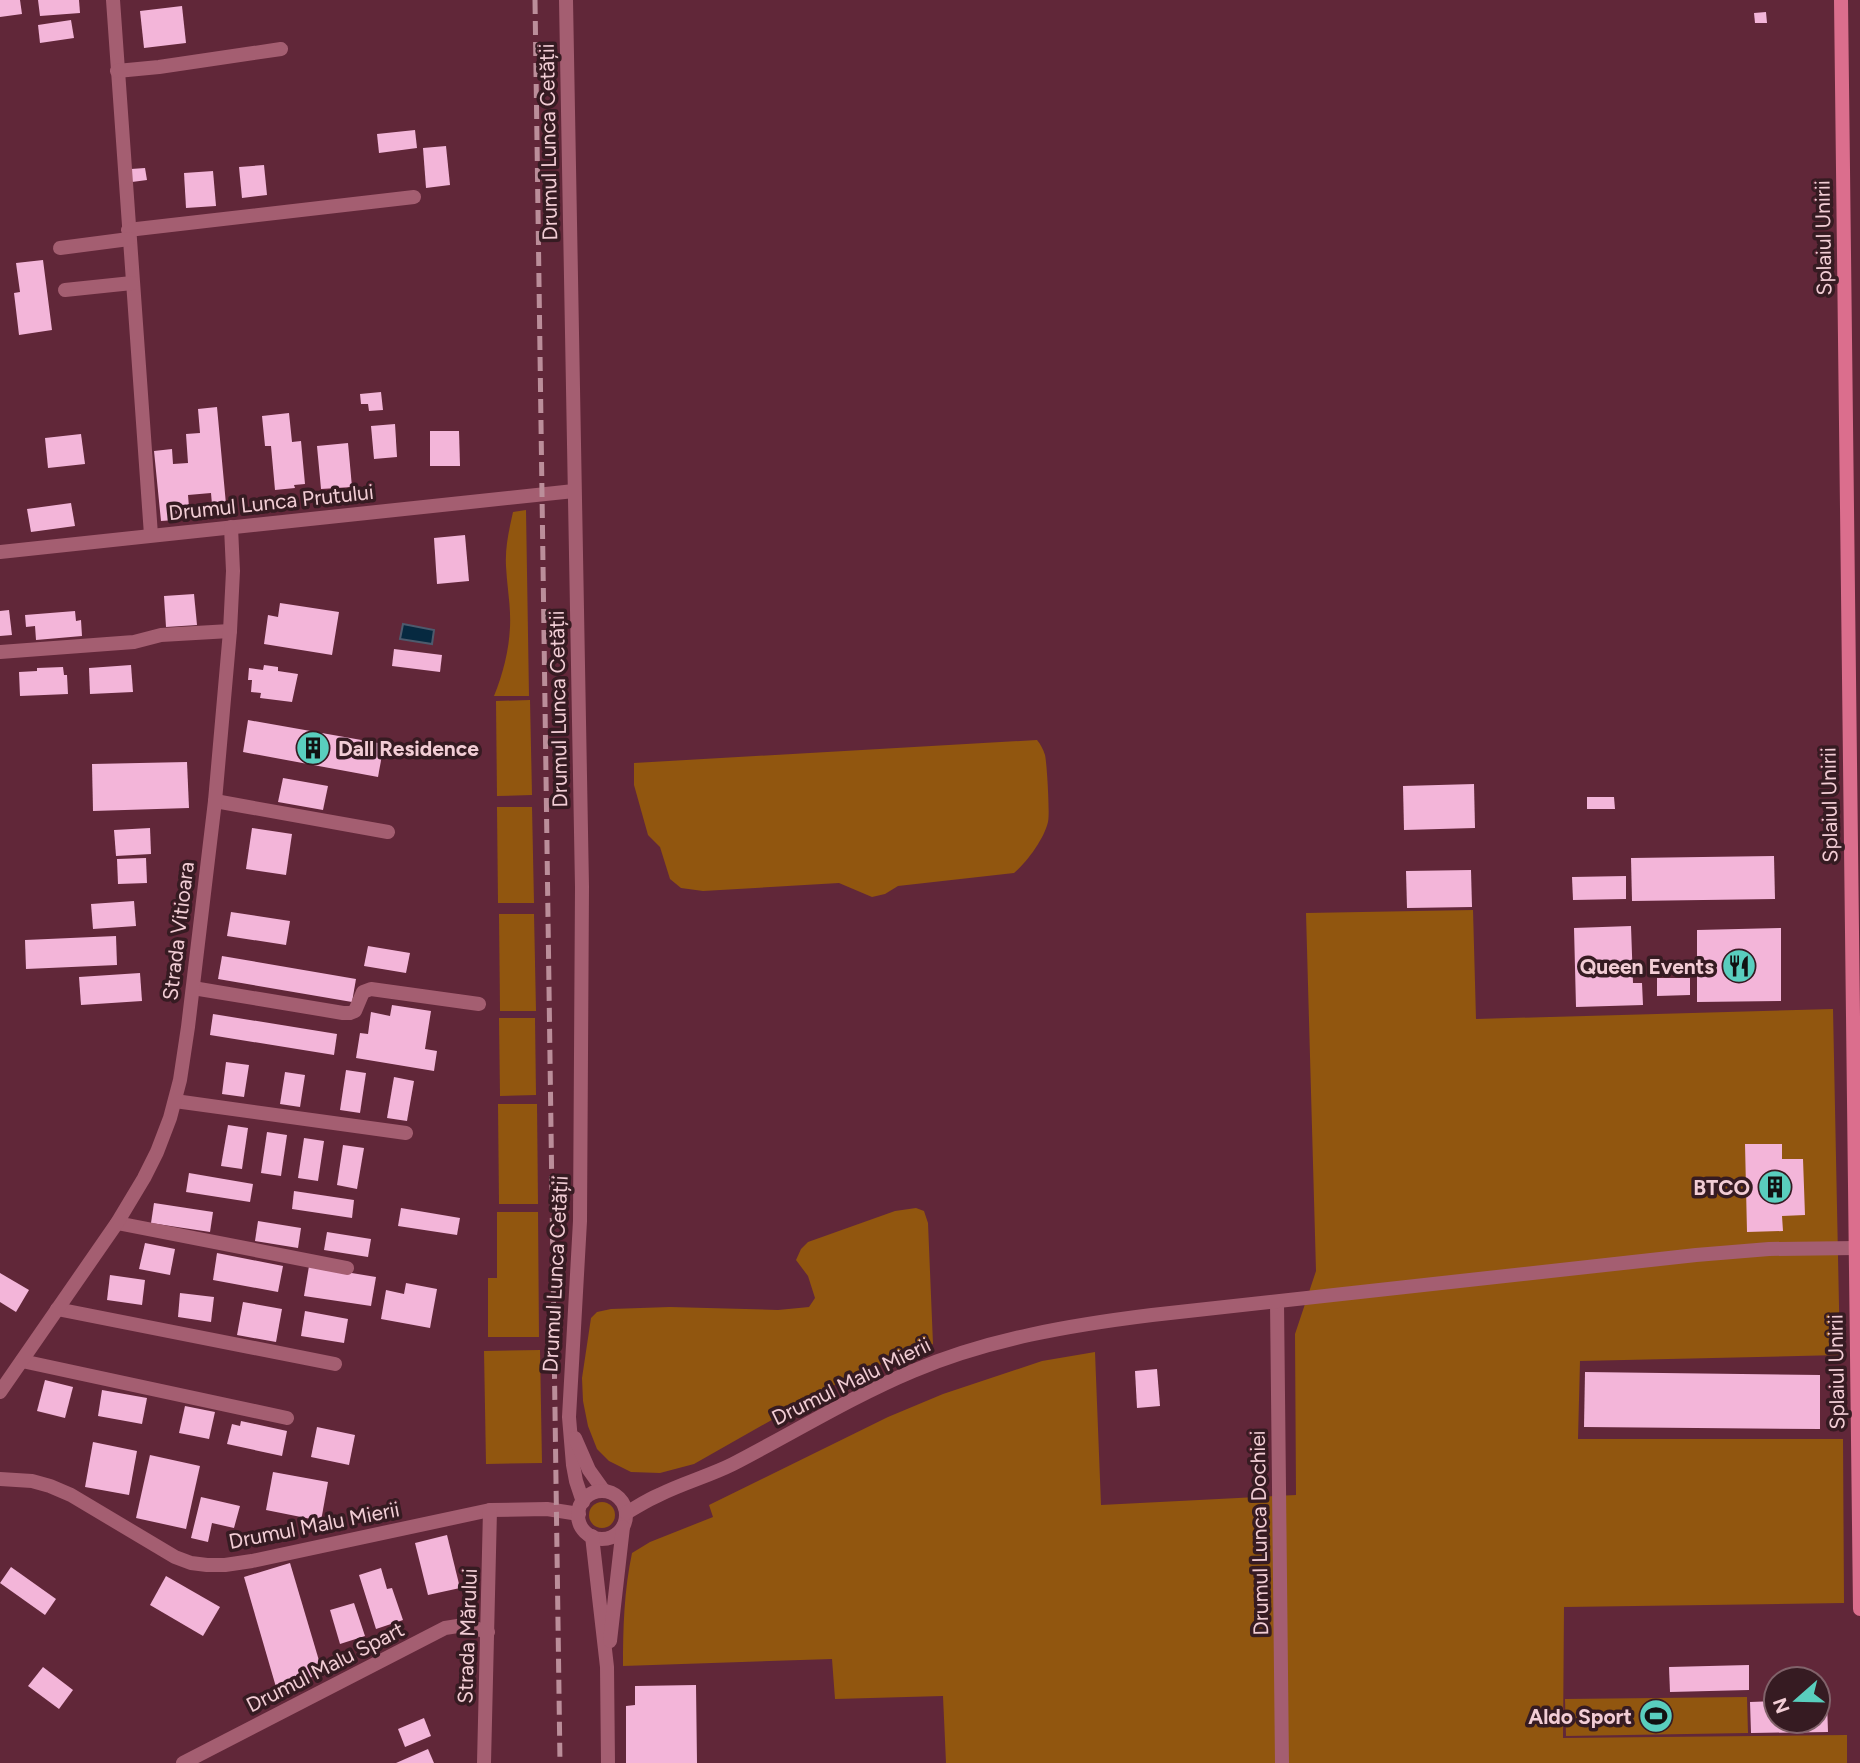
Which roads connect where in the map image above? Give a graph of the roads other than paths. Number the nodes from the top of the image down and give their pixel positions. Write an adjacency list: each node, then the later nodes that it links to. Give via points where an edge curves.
1 (113, 0): 5 (street, Drumul Lunca Prutului)
2 (566, 0): 11 (street, Drumul Lunca Cetății)
3 (1841, 0): 24 (main road, Splaiul Unirii)
4 (282, 49): 5 (street)
5 (117, 71): 7 (street, Drumul Lunca Prutului)
6 (414, 197): 7 (street)
7 (129, 235): 8 (street); 9 (street, Drumul Lunca Prutului)
8 (60, 248)
9 (132, 283): 10 (street); 13 (street, Drumul Lunca Prutului)
10 (65, 290)
11 (574, 491): 12 (street, Drumul Lunca Prutului); 31 (street, Drumul Lunca Cetății, via 582,1088)
12 (231, 527): 13 (street, Drumul Lunca Prutului); 15 (street, Strada Vitioara)
13 (151, 535): 14 (street)
14 (0, 552)
15 (230, 631): 16 (street); 17 (street, Strada Vitioara)
16 (0, 652)
17 (215, 801): 18 (street); 19 (street, Strada Vitioara)
18 (388, 832)
19 (193, 988): 20 (street, via 342,1013 355,1011 363,992 372,989); 21 (street, Strada Vitioara)
20 (479, 1004)
21 (175, 1101): 22 (street); 23 (street, Strada Vitioara, via 157,1152)
22 (406, 1133)
23 (117, 1223): 25 (street); 27 (street, Strada Vitioara)
24 (1856, 1248): 26 (street, Drumul Malu Mierii, via 1734,1251); 39 (main road, Splaiul Unirii)
25 (347, 1268)
26 (1278, 1302): 37 (street, Drumul Malu Mierii, via 1105,1321 955,1355 880,1385 713,1474 659,1494); 45 (street, Drumul Lunca Dochiei)
27 (57, 1309): 28 (street, Strada Vitioara); 29 (street)
28 (22, 1361): 30 (street, Strada Vitioara); 32 (street)
29 (335, 1364)
30 (0, 1392)
31 (569, 1416): 34 (street, Drumul Lunca Cetății, via 584,1460); 35 (street, Drumul Lunca Cetății)
32 (288, 1418)
33 (0, 1479): 36 (street, Drumul Malu Mierii, via 50,1486 175,1558 207,1565 252,1561)
34 (604, 1491): 35 (street, via 592,1494); 37 (street, via 617,1496)
35 (581, 1508): 36 (street, Drumul Malu Mierii); 38 (street, via 582,1527)
36 (490, 1510): 40 (street, Strada Mărului)
37 (624, 1514): 38 (street, via 613,1536); 41 (street)
38 (592, 1536): 41 (street)
39 (1860, 1609)
40 (488, 1632): 42 (street, Drumul Malu Spart, via 464,1625 445,1628); 43 (street, Strada Mărului)
41 (607, 1667): 44 (street)
42 (183, 1763)
43 (484, 1763)
44 (608, 1763)
45 (1282, 1763)

